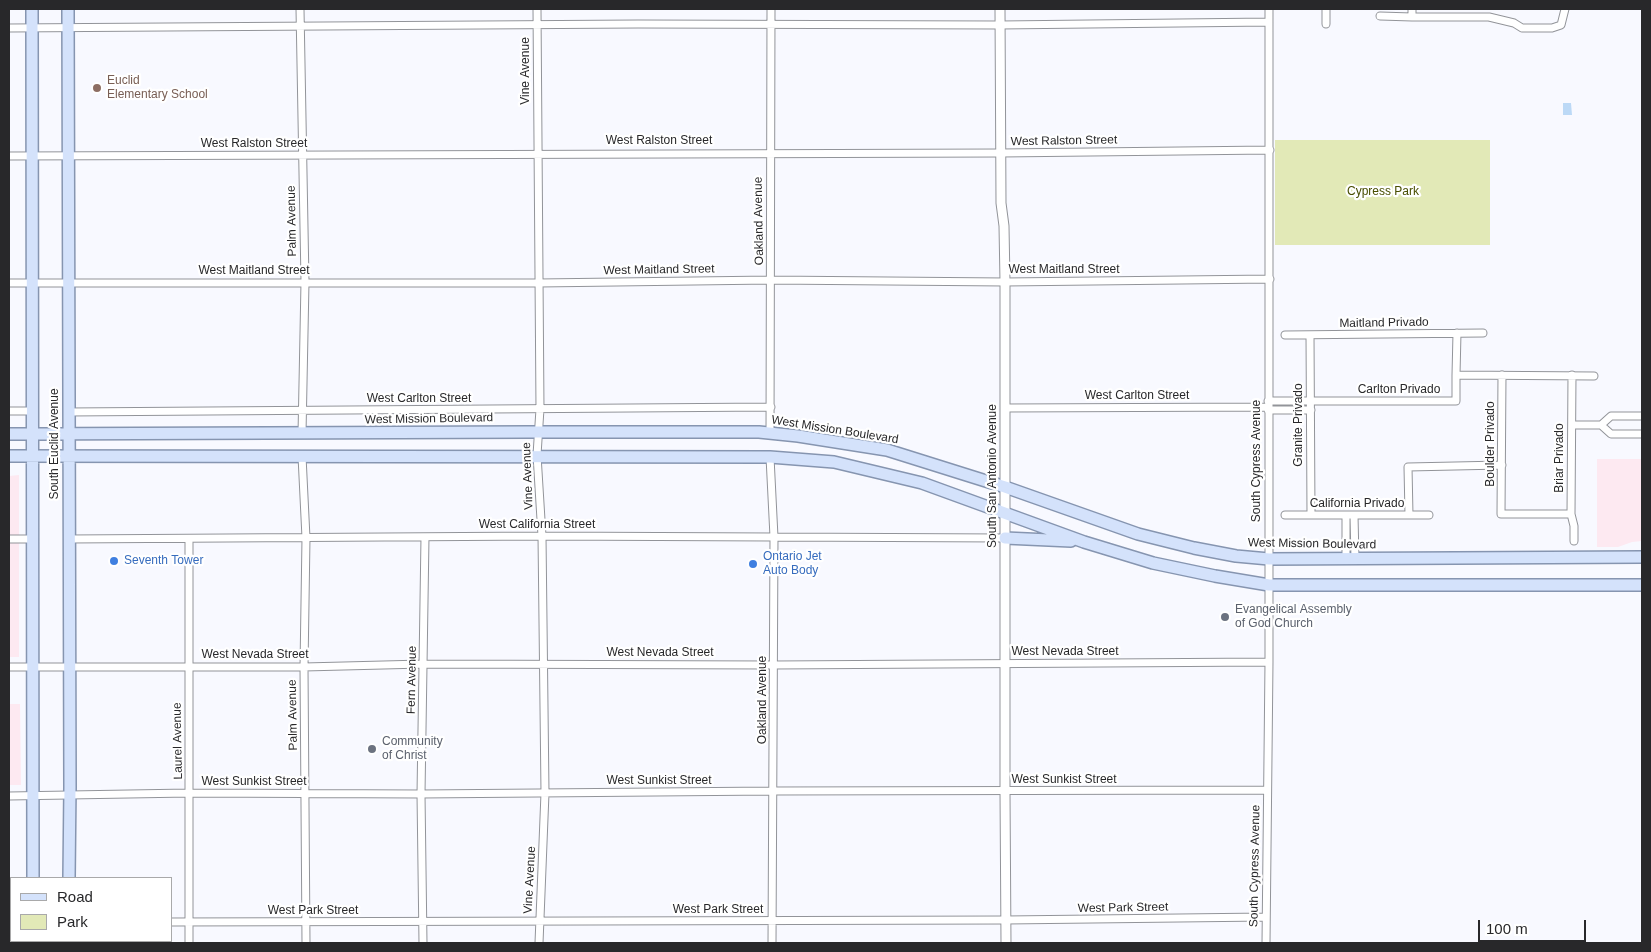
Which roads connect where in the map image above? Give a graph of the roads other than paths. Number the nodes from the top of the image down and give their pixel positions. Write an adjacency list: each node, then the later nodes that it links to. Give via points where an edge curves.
1 (32, 9): 20 (main road, South Euclid Avenue)
2 (68, 9): 21 (main road, South Euclid Avenue)
3 (300, 9): 18 (street, Palm Avenue)
4 (537, 9): 16 (street, Vine Avenue)
5 (771, 9): 14 (street, Oakland Avenue)
6 (1000, 9): 17 (street, South San Antonio Avenue)
7 (1269, 9): 13 (street, South Cypress Avenue)
8 (1326, 9): 15 (street)
9 (1412, 9): 12 (street)
10 (1565, 9): 12 (street, via 1561,24 1552,28 1526,28 1489,16)
11 (1380, 16): 12 (street)
12 (1412, 17)
13 (1269, 22): 17 (street); 22 (street, South Cypress Avenue)
14 (771, 24): 16 (street); 17 (street); 23 (street, Oakland Avenue)
15 (1326, 24)
16 (538, 25): 18 (street); 24 (street, Vine Avenue)
17 (1000, 25): 25 (street, South San Antonio Avenue)
18 (300, 26): 21 (street); 28 (street, Palm Avenue)
19 (9, 28): 20 (street)
20 (32, 28): 21 (street); 26 (main road, South Euclid Avenue)
21 (68, 28): 27 (main road, South Euclid Avenue)
22 (1270, 150): 25 (street, West Ralston Street); 30 (street, South Cypress Avenue)
23 (770, 152): 24 (street, West Ralston Street); 25 (street, West Ralston Street); 31 (street, Oakland Avenue)
24 (537, 153): 28 (street, West Ralston Street); 37 (street, Vine Avenue)
25 (1001, 153): 33 (street, South San Antonio Avenue)
26 (32, 155): 27 (street, West Ralston Street); 29 (street, West Ralston Street); 35 (main road, South Euclid Avenue)
27 (67, 155): 28 (street, West Ralston Street); 36 (main road, South Euclid Avenue)
28 (302, 155): 32 (street, Palm Avenue)
29 (9, 156)
30 (1270, 279): 33 (street, West Maitland Street); 48 (street, South Cypress Avenue)
31 (771, 280): 33 (street, West Maitland Street); 37 (street, West Maitland Street); 47 (street, Oakland Avenue)
32 (305, 282): 36 (street, West Maitland Street); 37 (street, West Maitland Street); 54 (street, Palm Avenue)
33 (1005, 282): 49 (street, South San Antonio Avenue)
34 (9, 283): 35 (street, West Maitland Street)
35 (33, 283): 36 (street, West Maitland Street); 53 (main road, South Euclid Avenue)
36 (67, 283): 55 (main road, South Euclid Avenue)
37 (539, 283): 50 (street, Vine Avenue)
38 (1457, 333): 39 (street, Maitland Privado); 40 (street, Maitland Privado); 42 (street)
39 (1483, 333)
40 (1310, 335): 41 (street, Maitland Privado); 46 (street, Granite Privado)
41 (1286, 336)
42 (1456, 375): 43 (street, Carlton Privado); 46 (street, Carlton Privado, via 1456,401)
43 (1502, 375): 44 (street, Carlton Privado); 72 (street, Boulder Privado)
44 (1572, 375): 45 (street, Carlton Privado); 57 (street, Briar Privado)
45 (1594, 376)
46 (1311, 401): 48 (street, Carlton Privado); 51 (street, Granite Privado)
47 (771, 406): 50 (street, West Carlton Street); 64 (street, Oakland Avenue)
48 (1268, 406): 49 (street, West Carlton Street); 51 (street); 94 (street, South Cypress Avenue)
49 (1006, 408): 73 (street, South San Antonio Avenue)
50 (540, 409): 54 (street, West Carlton Street); 59 (street, Vine Avenue)
51 (1311, 410): 77 (street, Granite Privado)
52 (9, 411): 53 (street)
53 (33, 411): 61 (main road, South Euclid Avenue)
54 (303, 411): 55 (street, West Carlton Street); 63 (street, Palm Avenue)
55 (68, 412): 62 (main road, South Euclid Avenue)
56 (1642, 416): 58 (street, via 1611,416)
57 (1572, 425): 58 (street); 75 (street, Briar Privado)
58 (1601, 425): 65 (street, via 1611,434)
59 (538, 432): 63 (main road, West Mission Boulevard); 64 (main road, West Mission Boulevard); 70 (street, Vine Avenue)
60 (9, 434): 61 (main road, West Mission Boulevard)
61 (33, 434): 62 (main road, West Mission Boulevard); 67 (main road, South Euclid Avenue)
62 (68, 434): 63 (main road, West Mission Boulevard); 68 (main road, South Euclid Avenue)
63 (302, 434)
64 (770, 434): 73 (main road, West Mission Boulevard, via 888,450)
65 (1642, 434)
66 (9, 456): 67 (main road)
67 (33, 456): 68 (main road); 89 (main road, South Euclid Avenue)
68 (68, 456): 69 (main road); 90 (main road, South Euclid Avenue)
69 (302, 456): 70 (main road); 86 (street, Palm Avenue)
70 (537, 456): 71 (main road); 82 (street, Vine Avenue)
71 (770, 457): 74 (main road, via 834,462 896,476); 84 (street, Oakland Avenue)
72 (1502, 465): 75 (street, Boulder Privado, via 1501,514); 80 (street, via 1408,467)
73 (1005, 487): 74 (street, South San Antonio Avenue); 94 (main road, West Mission Boulevard, via 1138,534 1194,548)
74 (1005, 513): 87 (street, South San Antonio Avenue); 92 (main road)
75 (1571, 514): 91 (street, Briar Privado)
76 (1285, 515): 77 (street, California Privado)
77 (1311, 515): 78 (street, California Privado)
78 (1346, 515): 79 (street, California Privado); 95 (street)
79 (1354, 515): 80 (street, California Privado); 95 (street)
80 (1409, 515): 81 (street, California Privado)
81 (1429, 515)
82 (542, 536): 83 (street, West California Street); 84 (street, West California Street); 100 (street, Vine Avenue)
83 (425, 537): 86 (street, West California Street); 99 (street, Fern Avenue)
84 (774, 537): 87 (street, West California Street); 102 (street, Oakland Avenue)
85 (189, 538): 86 (street, West California Street); 90 (street, West California Street); 103 (street, Laurel Avenue)
86 (306, 538): 107 (street, Palm Avenue)
87 (1005, 538): 92 (main road); 101 (street, South San Antonio Avenue)
88 (9, 539): 89 (street)
89 (33, 539): 105 (main road, South Euclid Avenue)
90 (69, 539): 106 (main road, South Euclid Avenue)
91 (1574, 541)
92 (1084, 542): 96 (main road, via 1153,563)
93 (1642, 557): 95 (main road, West Mission Boulevard)
94 (1269, 559): 95 (main road, West Mission Boulevard); 96 (street, South Cypress Avenue)
95 (1351, 559)
96 (1269, 585): 97 (main road); 98 (street, South Cypress Avenue)
97 (1642, 585)
98 (1269, 662): 101 (street, West Nevada Street); 108 (street, South Cypress Avenue)
99 (423, 664): 100 (street, West Nevada Street); 107 (street, West Nevada Street); 114 (street, Fern Avenue)
100 (543, 664): 102 (street, West Nevada Street); 113 (street, Vine Avenue)
101 (1006, 664): 102 (street, West Nevada Street); 110 (street, South San Antonio Avenue)
102 (774, 665): 109 (street, Oakland Avenue)
103 (188, 666): 106 (street, West Nevada Street); 107 (street, West Nevada Street); 111 (street, Laurel Avenue)
104 (9, 667): 105 (street, West Nevada Street)
105 (33, 667): 106 (street, West Nevada Street); 117 (main road, South Euclid Avenue)
106 (69, 667): 115 (main road, South Euclid Avenue)
107 (304, 667): 112 (street, Palm Avenue)
108 (1267, 790): 110 (street, West Sunkist Street); 120 (street, South Cypress Avenue)
109 (774, 791): 110 (street, West Sunkist Street); 113 (street, West Sunkist Street); 123 (street, Oakland Avenue)
110 (1004, 792): 121 (street, South San Antonio Avenue)
111 (189, 793): 112 (street, West Sunkist Street); 115 (street, West Sunkist Street); 125 (street, Laurel Avenue)
112 (305, 793): 114 (street, West Sunkist Street); 126 (street, Palm Avenue)
113 (545, 793): 114 (street, West Sunkist Street); 127 (street, Vine Avenue)
114 (421, 794): 122 (street, Fern Avenue)
115 (70, 795): 117 (street, West Sunkist Street); 119 (main road, South Euclid Avenue)
116 (9, 796): 117 (street, West Sunkist Street)
117 (33, 796): 118 (main road, South Euclid Avenue)
118 (34, 877)
119 (69, 877)
120 (1266, 917): 121 (street, West Park Street); 134 (street, South Cypress Avenue)
121 (1006, 920): 123 (street, West Park Street); 133 (street, South San Antonio Avenue)
122 (423, 921): 126 (street, West Park Street); 127 (street, West Park Street); 130 (street, Fern Avenue)
123 (772, 921): 127 (street, West Park Street); 132 (street, Oakland Avenue)
124 (172, 922): 125 (street, West Park Street)
125 (189, 922): 126 (street, West Park Street); 128 (street, Laurel Avenue)
126 (305, 922): 129 (street, Palm Avenue)
127 (539, 922): 131 (street, Vine Avenue)
128 (189, 943)
129 (306, 943)
130 (423, 943)
131 (539, 943)
132 (772, 943)
133 (1006, 943)
134 (1266, 943)

